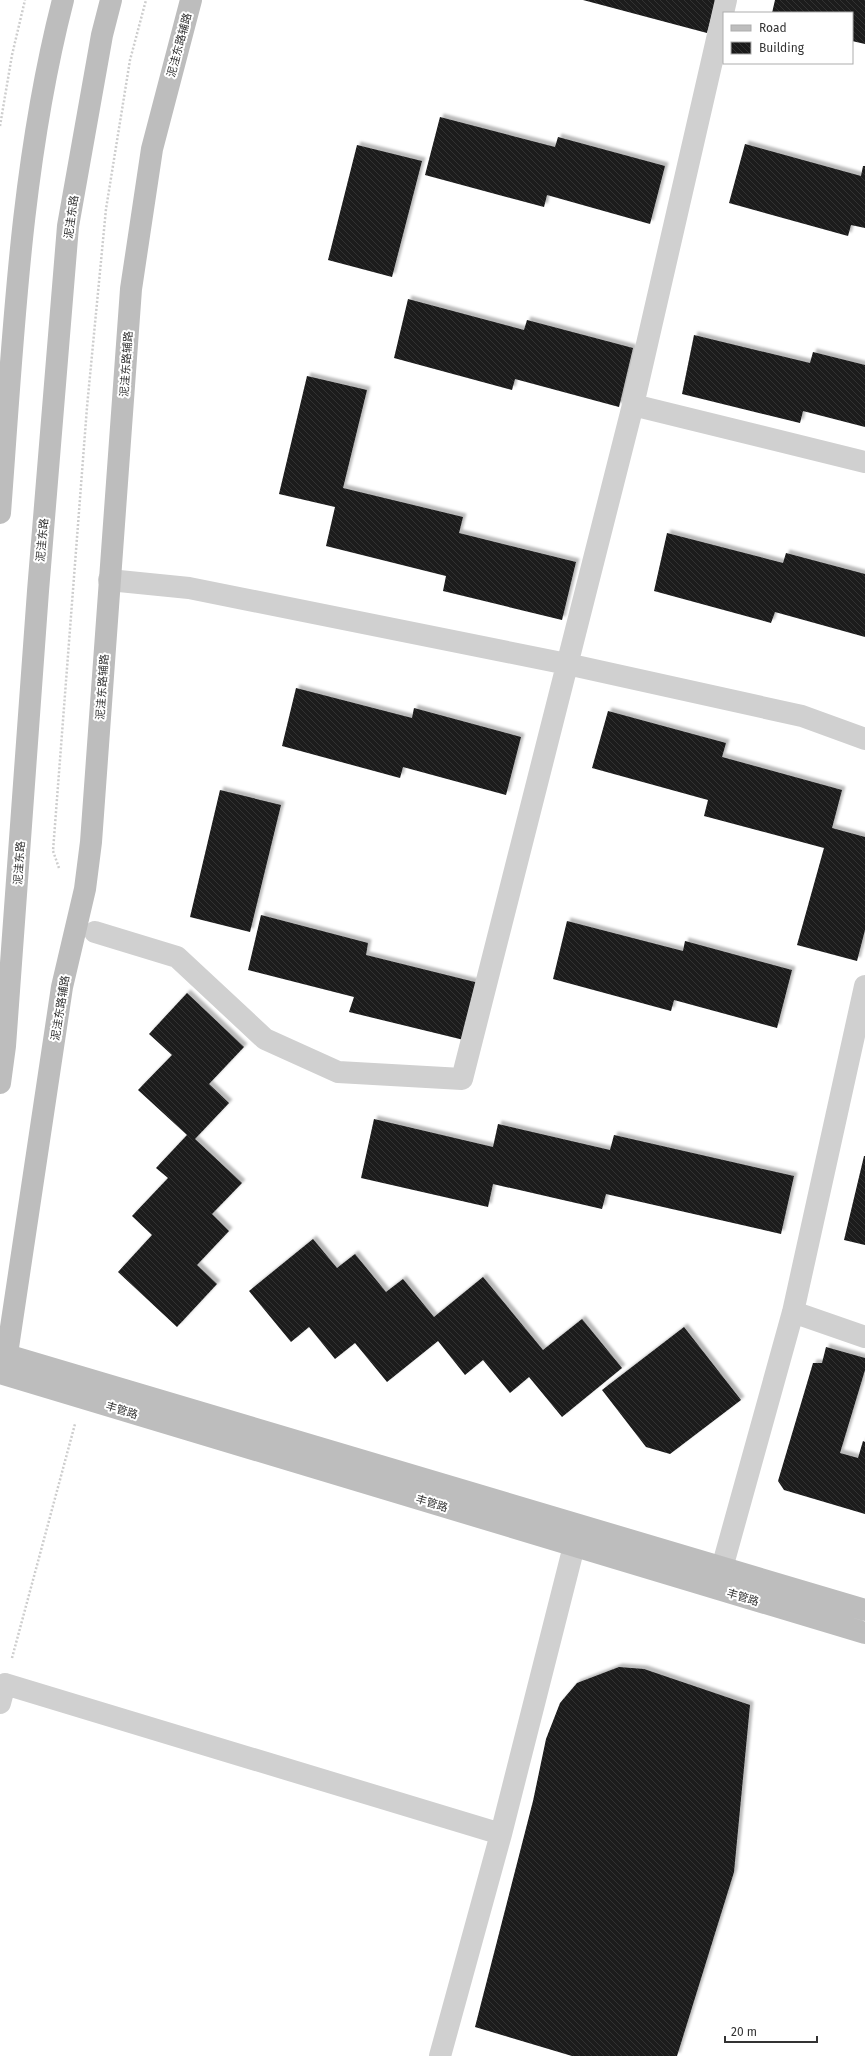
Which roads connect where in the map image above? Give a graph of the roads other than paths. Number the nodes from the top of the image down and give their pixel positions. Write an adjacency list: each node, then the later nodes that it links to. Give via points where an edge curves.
1 (63, 0): 9 (main road, via 48,57 22,227)
2 (111, 0): 15 (main road, 泥洼东路, via 102,35 68,226 5,1046)
3 (191, 0): 10 (main road, 泥洼东路辅路, via 152,149 131,289)
4 (726, 0): 5 (street)
5 (723, 12)
6 (723, 13): 7 (street)
7 (633, 405): 8 (street); 11 (street)
8 (865, 462)
9 (0, 513)
10 (110, 580): 11 (street, via 189,588); 18 (main road, 泥洼东路辅路, via 86,881 62,987)
11 (567, 664): 12 (street, via 802,716); 13 (street, via 462,1079 338,1072 265,1039 177,957)
12 (865, 739)
13 (95, 932)
14 (865, 986): 16 (street)
15 (0, 1083)
16 (793, 1312): 17 (street); 20 (street)
17 (865, 1337)
18 (3, 1364): 19 (main road, 丰管路, via 82,1398); 20 (main road, 丰管路)
19 (574, 1546): 21 (main road, 丰管路); 25 (street)
20 (722, 1568): 21 (street); 22 (main road, 丰管路)
21 (716, 1589): 23 (main road, 丰管路)
22 (865, 1610)
23 (865, 1633)
24 (2, 1694): 25 (street)
25 (501, 1834): 26 (street)
26 (440, 2056)

